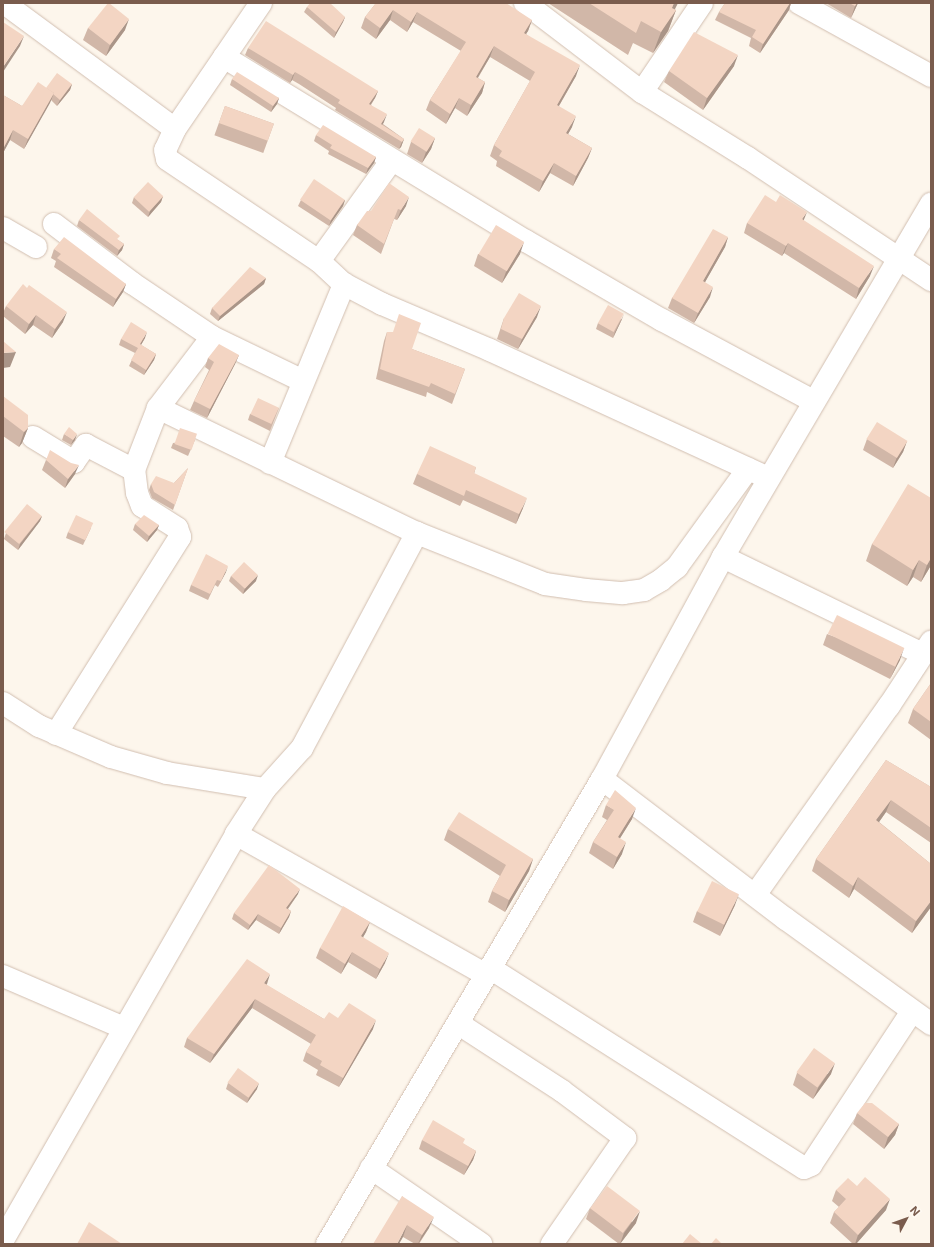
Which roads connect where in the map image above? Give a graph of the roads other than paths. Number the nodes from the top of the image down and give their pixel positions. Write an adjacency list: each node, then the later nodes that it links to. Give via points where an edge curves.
1 (4, 3): 9 (street)
2 (261, 3): 6 (street)
3 (525, 3): 8 (street)
4 (702, 3): 8 (street)
5 (799, 3): 7 (street)
6 (224, 56): 9 (street); 10 (street)
7 (931, 76)
8 (642, 92): 15 (street, via 748,158)
9 (175, 128): 16 (street, via 165,150 167,159)
10 (391, 161): 16 (street); 21 (street, via 662,320)
11 (931, 204): 15 (street)
12 (54, 224): 19 (street, via 132,283)
13 (3, 228): 14 (street)
14 (36, 247)
15 (898, 258): 17 (street); 21 (street)
16 (319, 261): 18 (street)
17 (931, 280)
18 (344, 284): 20 (street); 25 (street, via 382,304 490,350)
19 (212, 337): 20 (street); 22 (street)
20 (302, 381): 24 (street)
21 (813, 401): 27 (street)
22 (158, 408): 24 (street); 26 (street)
23 (33, 437): 26 (street, via 74,462 86,446)
24 (270, 463): 28 (street)
25 (748, 469): 27 (street); 28 (street, via 677,567 644,590 623,593 545,584)
26 (134, 470): 32 (street, via 142,506 177,528 180,537)
27 (768, 478): 29 (street)
28 (417, 533): 34 (street, via 302,748)
29 (723, 557): 30 (street); 33 (street)
30 (925, 659): 36 (street)
31 (3, 702): 32 (street)
32 (56, 734): 34 (street, via 111,757 167,772)
33 (602, 779): 36 (street); 37 (street)
34 (265, 789): 35 (street)
35 (236, 834): 37 (street); 42 (street)
36 (755, 895): 39 (street)
37 (488, 972): 39 (street, via 804,1168 811,1165); 40 (street)
38 (3, 976): 42 (street)
39 (912, 1011): 41 (street)
40 (459, 1024): 43 (street); 47 (street, via 562,1092 625,1138)
41 (931, 1024)
42 (124, 1028): 44 (street)
43 (371, 1168): 45 (street); 46 (street)
44 (3, 1240)
45 (328, 1244)
46 (482, 1244)
47 (552, 1244)

